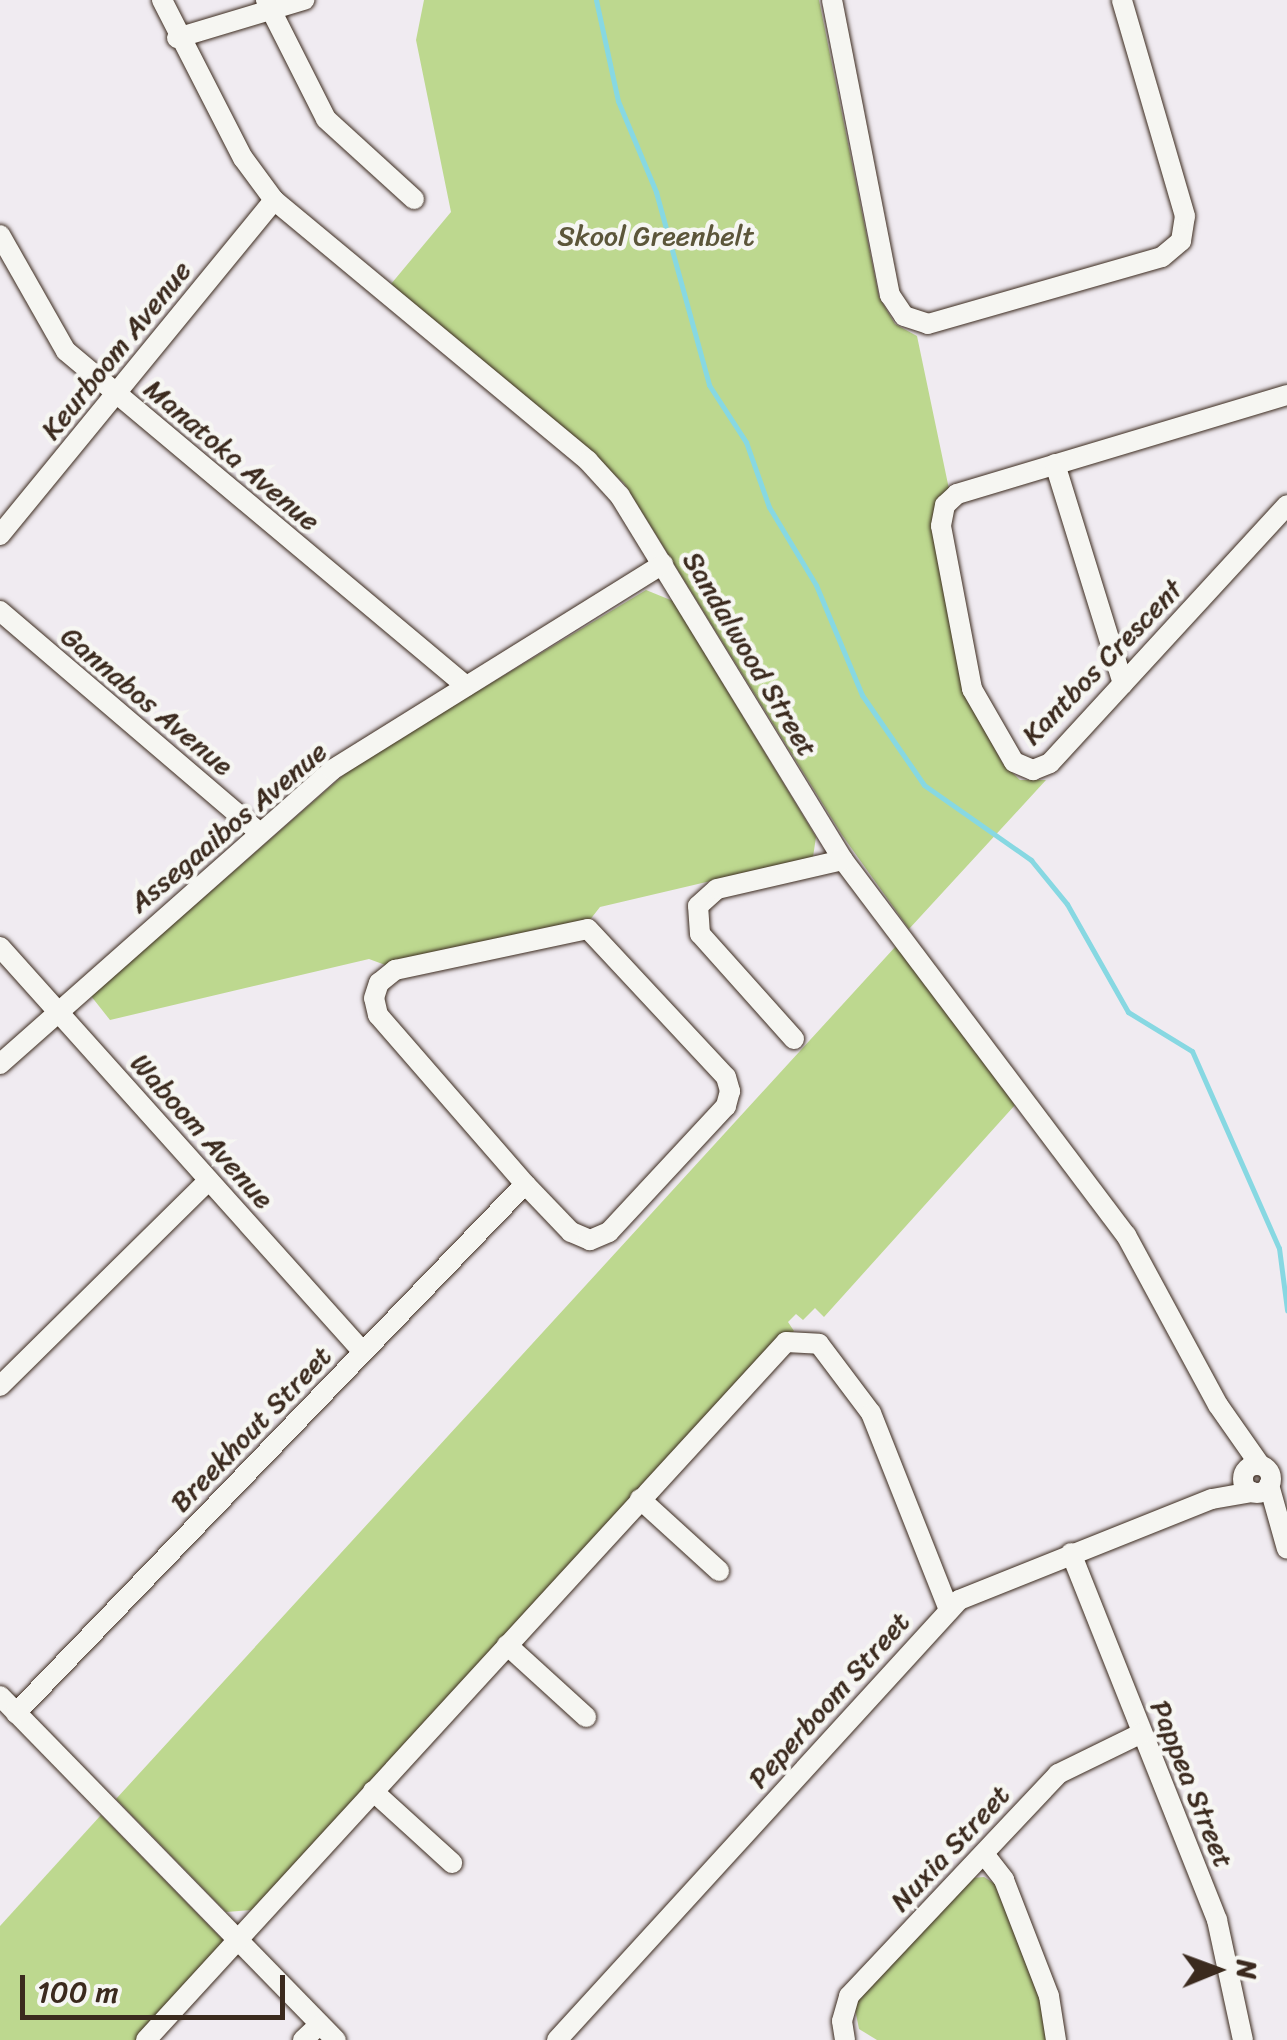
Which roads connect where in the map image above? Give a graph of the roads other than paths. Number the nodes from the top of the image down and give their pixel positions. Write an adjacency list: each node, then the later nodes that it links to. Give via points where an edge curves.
1 (162, 0): 6 (street, Sandalwood Street)
2 (304, 0): 5 (street)
3 (832, 0): 4 (street, via 890,295 904,316 938,323 1162,257 1181,240 1185,216)
4 (1122, 0)
5 (269, 5): 6 (street); 7 (street, via 326,119)
6 (178, 38): 8 (street, Sandalwood Street, via 243,158)
7 (414, 199)
8 (274, 200): 10 (street, Keurboom Avenue); 15 (street, Sandalwood Street, via 588,461)
9 (0, 235): 10 (street, Manatoka Avenue, via 59,342)
10 (115, 394): 14 (street, Keurboom Avenue); 18 (street, Manatoka Avenue)
11 (1287, 395): 12 (street, Kantbos Crescent)
12 (1055, 464): 17 (street); 17 (street, Kantbos Crescent, via 957,494 942,511 972,689 1014,762 1033,770 1050,763)
13 (1287, 505): 17 (street, Kantbos Crescent)
14 (0, 535)
15 (664, 564): 18 (street, Assegaaibos Avenue); 20 (street, Sandalwood Street)
16 (0, 611): 19 (street, Gannabos Avenue)
17 (1123, 684)
18 (466, 686): 19 (street, Assegaaibos Avenue, via 332,770)
19 (259, 832): 22 (street, Assegaaibos Avenue)
20 (843, 860): 23 (street, via 717,889 696,913 700,934); 29 (street, Sandalwood Street, via 1113,1217)
21 (0, 946): 22 (street, Waboom Avenue)
22 (58, 1012): 24 (street, Assegaaibos Avenue); 25 (street, Waboom Avenue)
23 (794, 1039)
24 (0, 1064)
25 (210, 1180): 27 (street, Waboom Avenue); 28 (street)
26 (525, 1184): 26 (street, via 378,1015 376,990 395,970 588,929 726,1076 729,1100 603,1236 571,1232); 27 (street, Breekhout Street)
27 (364, 1352): 37 (street, Breekhout Street)
28 (0, 1386)
29 (1255, 1480): 31 (street, Sandalwood Street); 32 (street, Peperboom Street)
30 (640, 1499): 33 (street); 34 (street, via 778,1347 812,1340 871,1413); 35 (street)
31 (1287, 1548)
32 (1071, 1553): 34 (street, Peperboom Street, via 972,1592); 39 (street, Pappea Street)
33 (719, 1571)
34 (949, 1610): 45 (street, Peperboom Street)
35 (507, 1644): 38 (street); 40 (street)
36 (0, 1696): 37 (street)
37 (16, 1712): 43 (street)
38 (586, 1717)
39 (1142, 1732): 41 (street, Nuxia Street, via 1068,1765); 51 (street, Pappea Street, via 1217,1920)
40 (374, 1791): 42 (street); 43 (street)
41 (984, 1854): 49 (street, Nuxia Street, via 850,1996 842,2022); 50 (street, via 1004,1880 1049,1996)
42 (452, 1863)
43 (238, 1940): 44 (street); 46 (street)
44 (320, 2024): 47 (street); 48 (street)
45 (562, 2038)
46 (146, 2040)
47 (303, 2040)
48 (336, 2040)
49 (845, 2040)
50 (1056, 2040)
51 (1242, 2040)

